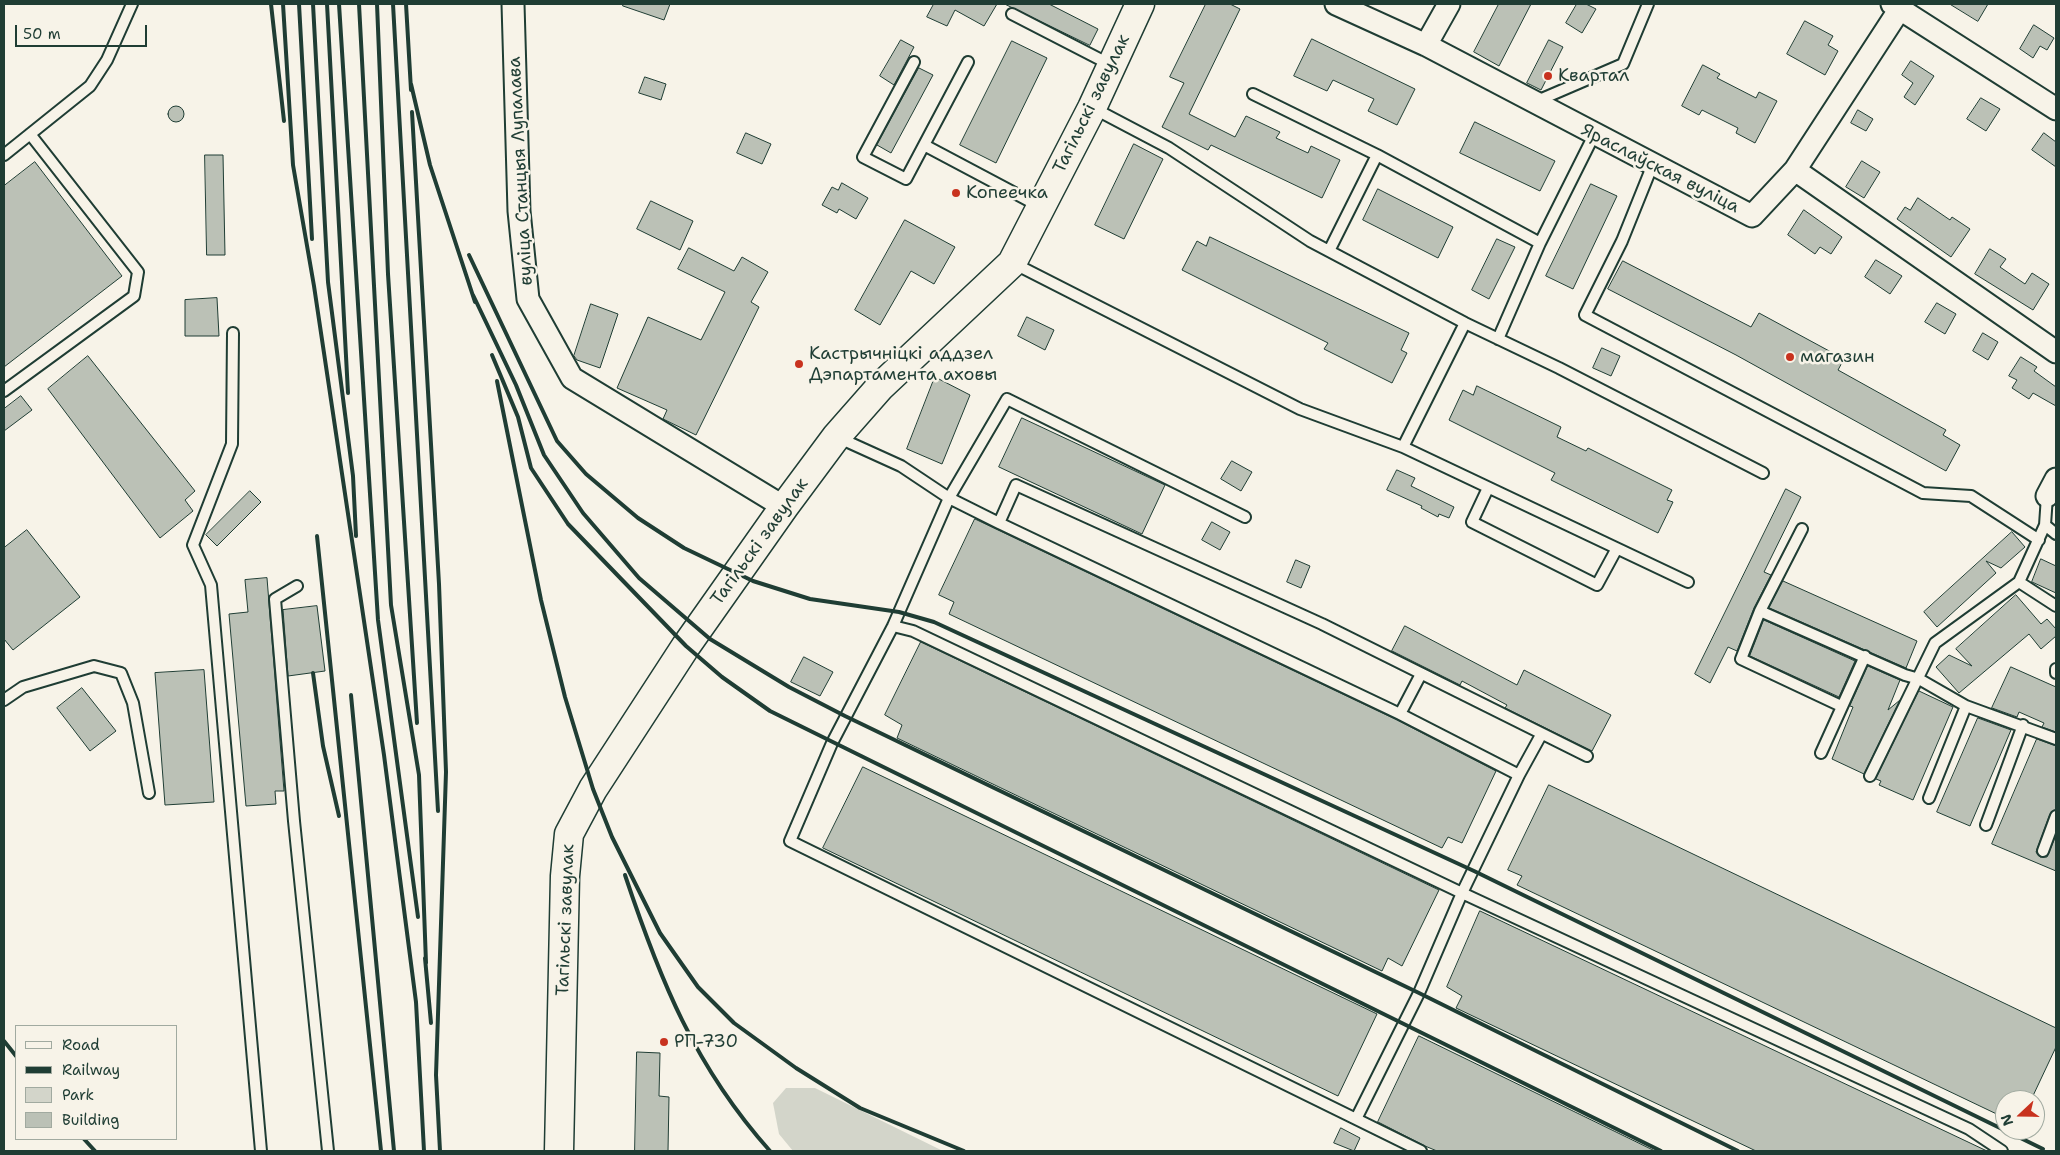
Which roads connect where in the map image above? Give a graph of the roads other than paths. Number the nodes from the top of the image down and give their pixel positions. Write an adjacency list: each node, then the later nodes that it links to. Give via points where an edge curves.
1 (132, 4): 17 (lane, via 90,86)
2 (513, 4): 39 (street, вуліца Станцыя Лупалава, via 519,212 528,299 572,378)
3 (1140, 4): 12 (main road, Тагільскі завулак)
4 (1336, 4): 9 (street, Яраслаўская вуліца)
5 (1449, 4): 9 (street)
6 (1648, 4): 14 (lane, via 1623,64)
7 (1899, 5): 16 (street); 23 (street)
8 (1012, 14): 12 (lane)
9 (1426, 45): 14 (street, Яраслаўская вуліца)
10 (914, 62): 19 (lane, via 863,157 906,179)
11 (968, 62): 19 (lane)
12 (1112, 66): 15 (main road, Тагільскі завулак)
13 (1253, 94): 21 (lane)
14 (1534, 102): 18 (street, Яраслаўская вуліца)
15 (1092, 108): 24 (main road, Тагільскі завулак); 26 (lane, via 1169,148)
16 (2056, 109)
17 (30, 134): 20 (lane); 32 (lane, via 138,272 134,296)
18 (1594, 135): 22 (street, Яраслаўская вуліца); 25 (lane)
19 (924, 145): 24 (lane)
20 (4, 155)
21 (1377, 155): 25 (lane); 26 (lane)
22 (1653, 164): 23 (street, Яраслаўская вуліца, via 1752,216); 45 (lane, via 1622,241 1585,315 1923,493 1971,496)
23 (1795, 170): 31 (street)
24 (1040, 207): 27 (main road, Тагільскі завулак)
25 (1540, 243): 30 (lane)
26 (1329, 251): 28 (lane)
27 (1012, 263): 33 (main road, Тагільскі завулак, via 880,387); 34 (lane, via 1300,409)
28 (1465, 323): 30 (lane); 34 (lane)
29 (233, 333): 76 (lane, via 232,444 193,545 211,585)
30 (1498, 339): 35 (lane)
31 (2056, 352)
32 (4, 391)
33 (836, 437): 38 (lane, via 901,466); 39 (main road, Тагільскі завулак)
34 (1402, 447): 36 (lane)
35 (1764, 473)
36 (1488, 488): 46 (lane); 46 (lane, via 1472,522 1597,585)
37 (2052, 488): 42 (lane)
38 (949, 498): 40 (lane, via 1007,399); 41 (lane); 52 (lane)
39 (784, 507): 78 (main road, Тагільскі завулак, via 678,658 593,789 569,834 565,876)
40 (1244, 517)
41 (1000, 523): 56 (lane, via 1016,485 1322,624); 61 (lane)
42 (2045, 525): 44 (lane); 45 (lane)
43 (1802, 529): 51 (lane)
44 (2056, 534)
45 (2039, 540): 48 (lane)
46 (1616, 550): 47 (lane)
47 (1688, 582)
48 (2020, 582): 50 (lane); 57 (lane, via 1935,643)
49 (297, 586): 77 (lane, via 275,599 294,830)
50 (2056, 606)
51 (1760, 611): 53 (lane); 59 (lane, via 1741,659)
52 (893, 626): 74 (lane, via 913,631); 75 (lane, via 844,716 790,841)
53 (1865, 656): 57 (lane); 59 (lane)
54 (2056, 669): 55 (lane)
55 (2056, 673)
56 (1421, 674): 61 (lane); 63 (lane)
57 (1920, 679): 60 (lane); 68 (lane)
58 (4, 700): 69 (lane, via 23,686 94,666 121,673 133,703)
59 (1841, 706): 65 (lane)
60 (1966, 706): 62 (lane); 70 (lane)
61 (1400, 714): 67 (lane)
62 (2023, 725): 64 (lane); 72 (lane)
63 (1541, 735): 66 (lane); 67 (lane)
64 (2056, 739)
65 (1821, 753)
66 (1586, 756)
67 (1519, 775): 74 (lane)
68 (1870, 776)
69 (149, 793)
70 (1929, 798)
71 (2056, 816): 73 (lane)
72 (1986, 825)
73 (2043, 851)
74 (1462, 893): 75 (lane, via 1420,993); 80 (lane, via 1969,1129)
75 (1356, 1120): 79 (lane)
76 (261, 1151)
77 (328, 1151)
78 (559, 1151)
79 (1421, 1151)
80 (2002, 1151)

